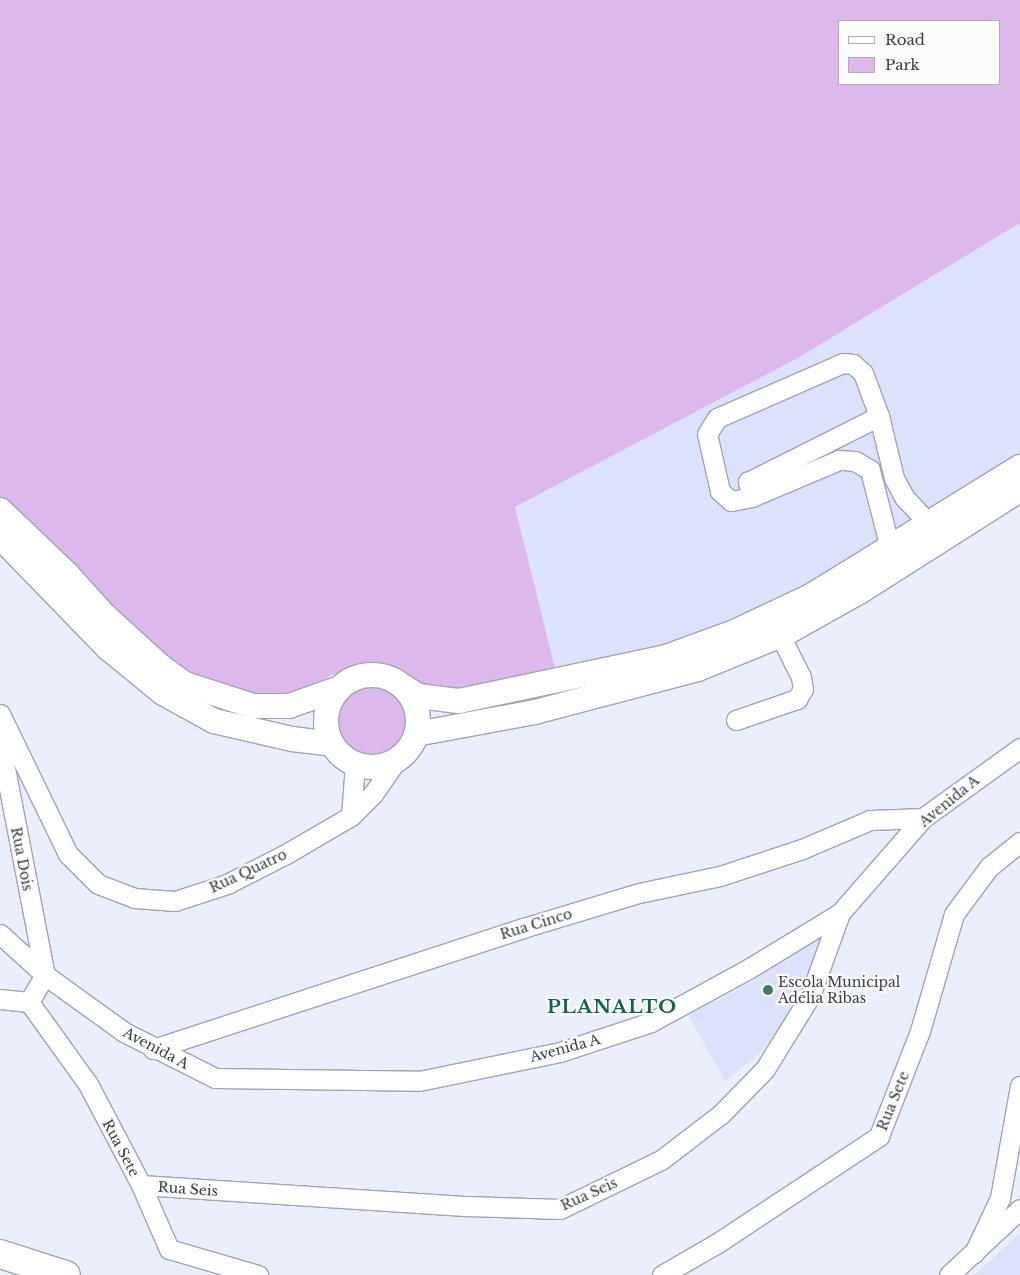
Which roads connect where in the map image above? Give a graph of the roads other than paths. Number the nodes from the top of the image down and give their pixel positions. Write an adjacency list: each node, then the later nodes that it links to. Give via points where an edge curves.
1 (879, 416): 4 (street, via 751,478 747,486); 4 (street, via 863,373 853,364 843,363 717,418 707,434 720,491 731,501); 6 (street, via 894,478 904,497)
2 (1020, 467): 6 (main road)
3 (1020, 490): 9 (main road, via 859,592)
4 (752, 497): 8 (street, via 839,460 855,461 870,470)
5 (0, 510): 11 (main road, via 68,574 104,616 185,684 253,706 289,706)
6 (929, 524): 8 (main road)
7 (0, 537): 16 (main road, via 108,648 163,693 214,721 292,740)
8 (890, 548): 10 (main road, via 811,596 732,633 666,657 458,701 418,696)
9 (780, 635): 13 (street, via 801,677 803,689 797,699); 14 (main road, via 698,670 535,712)
10 (396, 682): 11 (main road, via 367,675); 14 (main road, via 413,701 417,714)
11 (340, 688): 16 (main road, via 326,714)
12 (0, 714): 20 (street, Rua Quatro, via 68,854 98,884 134,898 175,901 227,884)
13 (736, 720)
14 (416, 734): 18 (main road)
15 (0, 742): 25 (street, Rua Dois)
16 (332, 744): 19 (main road)
17 (1020, 748): 21 (street, Avenida A)
18 (398, 758): 19 (main road, via 370,767); 20 (street, Rua Quatro, via 373,794)
19 (355, 764): 20 (street)
20 (351, 816)
21 (923, 818): 23 (street, Avenida A); 28 (street, Rua Cinco, via 870,820 802,849 720,876 639,893 523,928)
22 (1020, 842): 37 (street, Rua Sete, via 989,867 954,914 920,1031 879,1136 716,1244)
23 (840, 913): 28 (street, Avenida A, via 750,968 651,1022 560,1052 419,1081 215,1078); 30 (street, Rua Seis, via 810,996 765,1069 721,1114 661,1160 560,1209 459,1206)
24 (0, 934): 25 (street, Avenida A)
25 (45, 975): 27 (street); 28 (street, Avenida A)
26 (0, 999): 27 (street)
27 (29, 1002): 30 (street, Rua Sete, via 88,1084)
28 (153, 1049)
29 (1020, 1086): 32 (street, via 1000,1198)
30 (141, 1185): 36 (street, Rua Sete, via 169,1249)
31 (1020, 1209): 32 (street)
32 (974, 1253): 38 (street)
33 (0, 1254): 34 (highway)
34 (59, 1272): 35 (highway)
35 (20, 1275)
36 (258, 1275)
37 (662, 1275)
38 (949, 1275)

